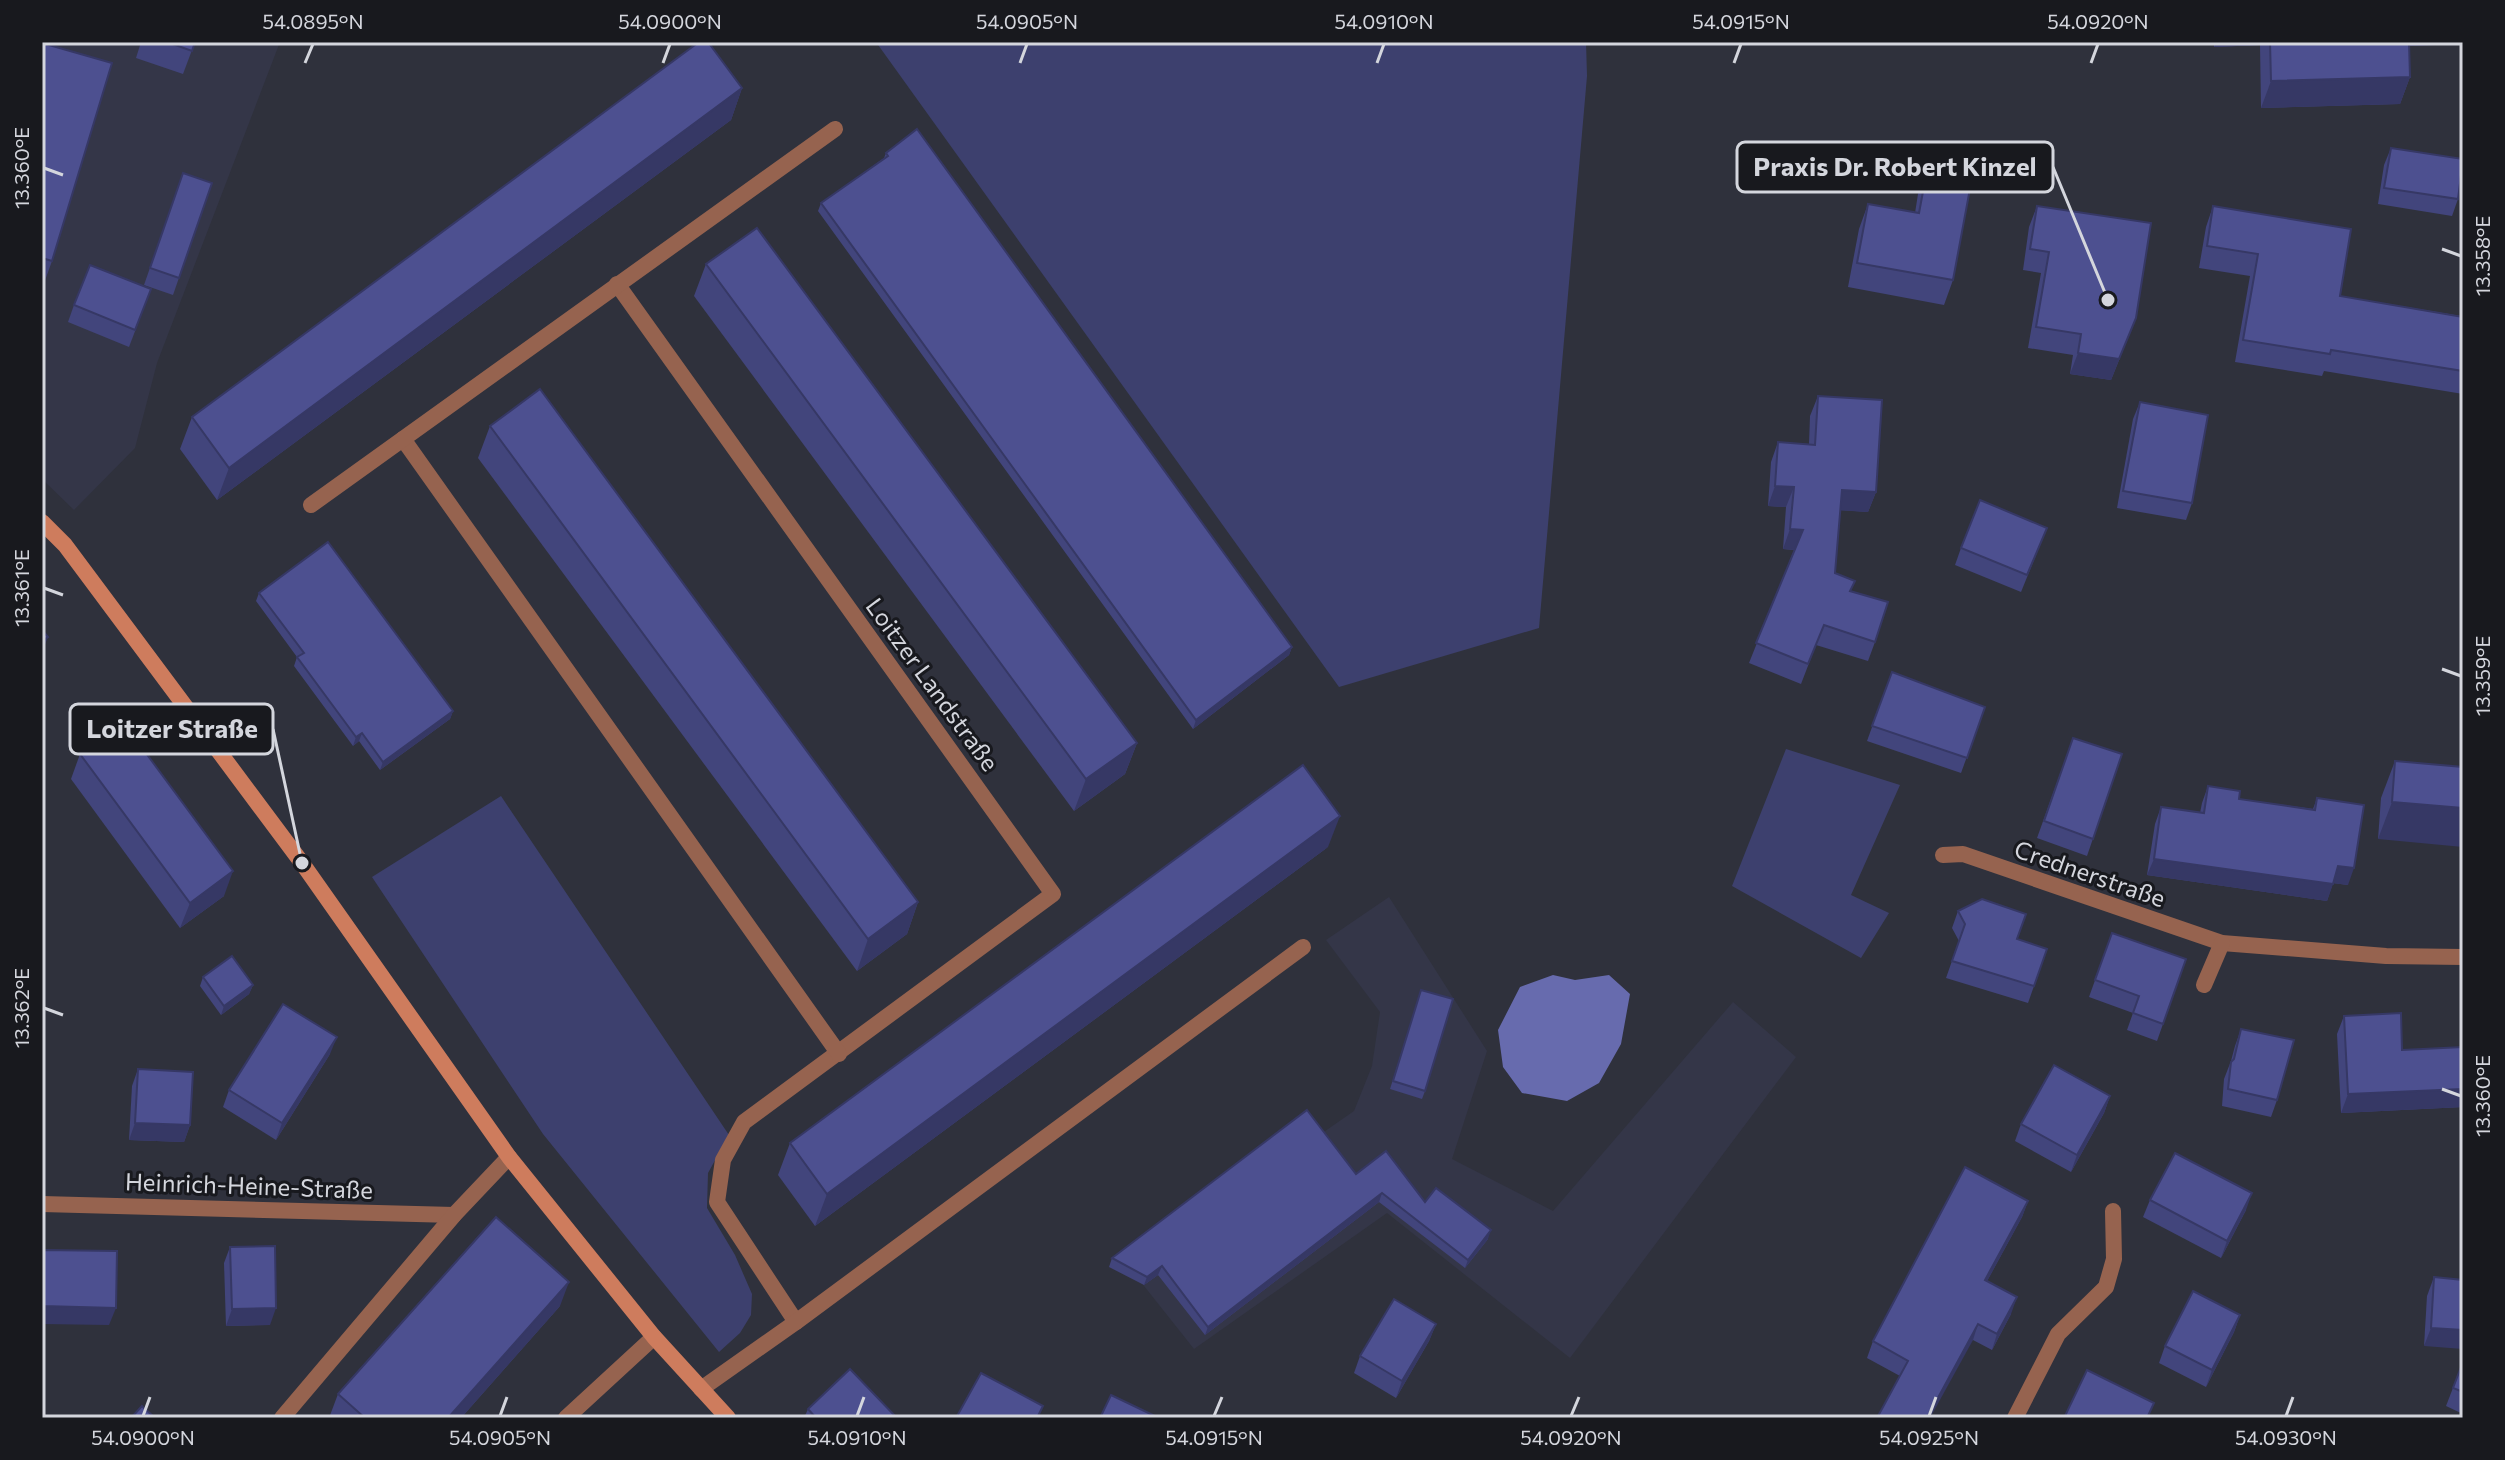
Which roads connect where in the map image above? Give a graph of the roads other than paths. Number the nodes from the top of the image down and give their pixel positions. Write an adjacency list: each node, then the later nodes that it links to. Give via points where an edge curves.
1 (835, 129): 2 (street)
2 (617, 284): 3 (street); 11 (street, Loitzer Landstraße, via 1053,894)
3 (403, 439): 4 (street); 11 (street)
4 (311, 505)
5 (42, 522): 12 (main road, via 302,863)
6 (1943, 855): 7 (street, Crednerstraße, via 1963,854)
7 (2222, 943): 9 (street, Crednerstraße); 10 (street)
8 (1303, 947): 16 (street)
9 (2463, 957)
10 (2204, 985)
11 (839, 1054): 16 (street, Loitzer Landstraße, via 744,1122 723,1160 717,1202)
12 (509, 1157): 15 (street); 17 (main road)
13 (42, 1204): 15 (street, Heinrich-Heine-Straße)
14 (2113, 1211): 22 (street, via 2114,1259 2106,1287 2058,1334)
15 (454, 1215): 19 (street)
16 (796, 1322): 18 (street)
17 (654, 1337): 18 (main road); 20 (street)
18 (701, 1389): 21 (main road)
19 (282, 1418)
20 (566, 1418)
21 (728, 1418)
22 (2015, 1418)

